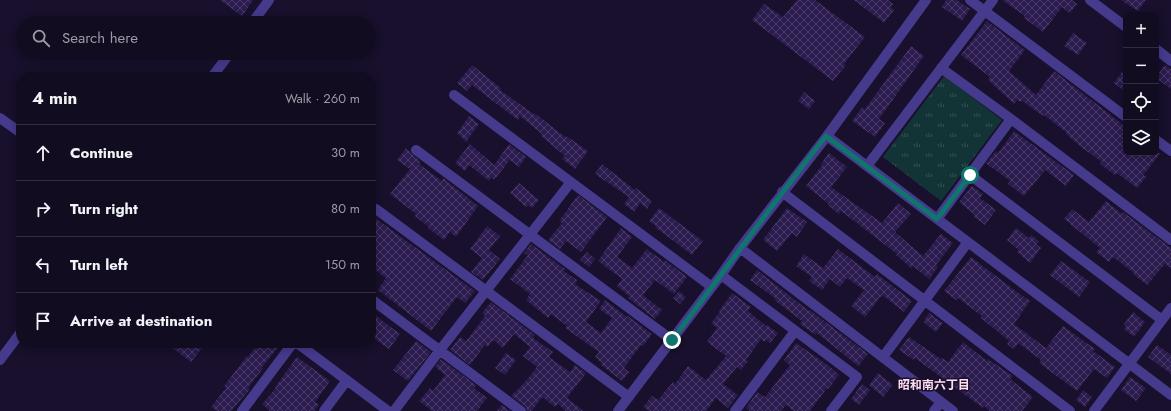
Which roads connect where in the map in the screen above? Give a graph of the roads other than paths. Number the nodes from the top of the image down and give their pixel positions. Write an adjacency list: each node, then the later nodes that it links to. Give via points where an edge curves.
1 (269, 0): 7 (street)
2 (926, 0): 19 (street)
3 (970, 0): 6 (street)
4 (993, 0): 6 (street)
5 (1090, 0): 8 (street)
6 (984, 12): 12 (street); 15 (street)
7 (257, 16)
8 (1123, 25)
9 (1159, 51): 11 (street)
10 (225, 60): 13 (street)
11 (1171, 61)
12 (941, 68): 17 (street); 23 (street)
13 (216, 72)
14 (454, 95): 25 (street)
15 (1123, 115)
16 (0, 118): 18 (street)
17 (1011, 119): 24 (street); 30 (street)
18 (16, 129)
19 (826, 136): 23 (street); 26 (street)
20 (1159, 142): 22 (street)
21 (416, 150): 29 (street)
22 (1171, 151)
23 (867, 166): 28 (street)
24 (970, 175): 28 (street); 39 (street)
25 (571, 182): 29 (street); 34 (street)
26 (782, 192): 32 (street); 36 (street)
27 (376, 209): 35 (street)
28 (937, 219): 31 (street)
29 (531, 235): 35 (street); 42 (street)
30 (1171, 240)
31 (968, 242): 36 (street); 48 (street)
32 (740, 248): 33 (street); 46 (street)
33 (721, 275): 34 (street); 40 (street)
34 (712, 287): 42 (street)
35 (487, 291): 45 (street); 51 (street)
36 (925, 300): 46 (street); 63 (street)
37 (376, 303): 45 (street)
38 (1171, 308): 39 (street)
39 (1162, 320): 48 (street)
40 (795, 331): 59 (street); 60 (street, via 857,377)
41 (16, 339): 47 (street)
42 (672, 340): 51 (street)
43 (289, 348): 53 (street)
44 (304, 348): 49 (street)
45 (440, 350): 56 (street); 57 (street)
46 (883, 357): 52 (street)
47 (0, 360)
48 (1129, 364): 50 (street); 64 (street)
49 (347, 380): 54 (street); 55 (street)
50 (1171, 395)
51 (629, 397): 58 (street)
52 (941, 402): 61 (street); 62 (street)
53 (242, 411)
54 (324, 411)
55 (388, 411)
56 (394, 411)
57 (521, 411)
58 (618, 411)
59 (735, 411)
60 (831, 411)
61 (934, 411)
62 (953, 411)
63 (1070, 411)
64 (1094, 411)

